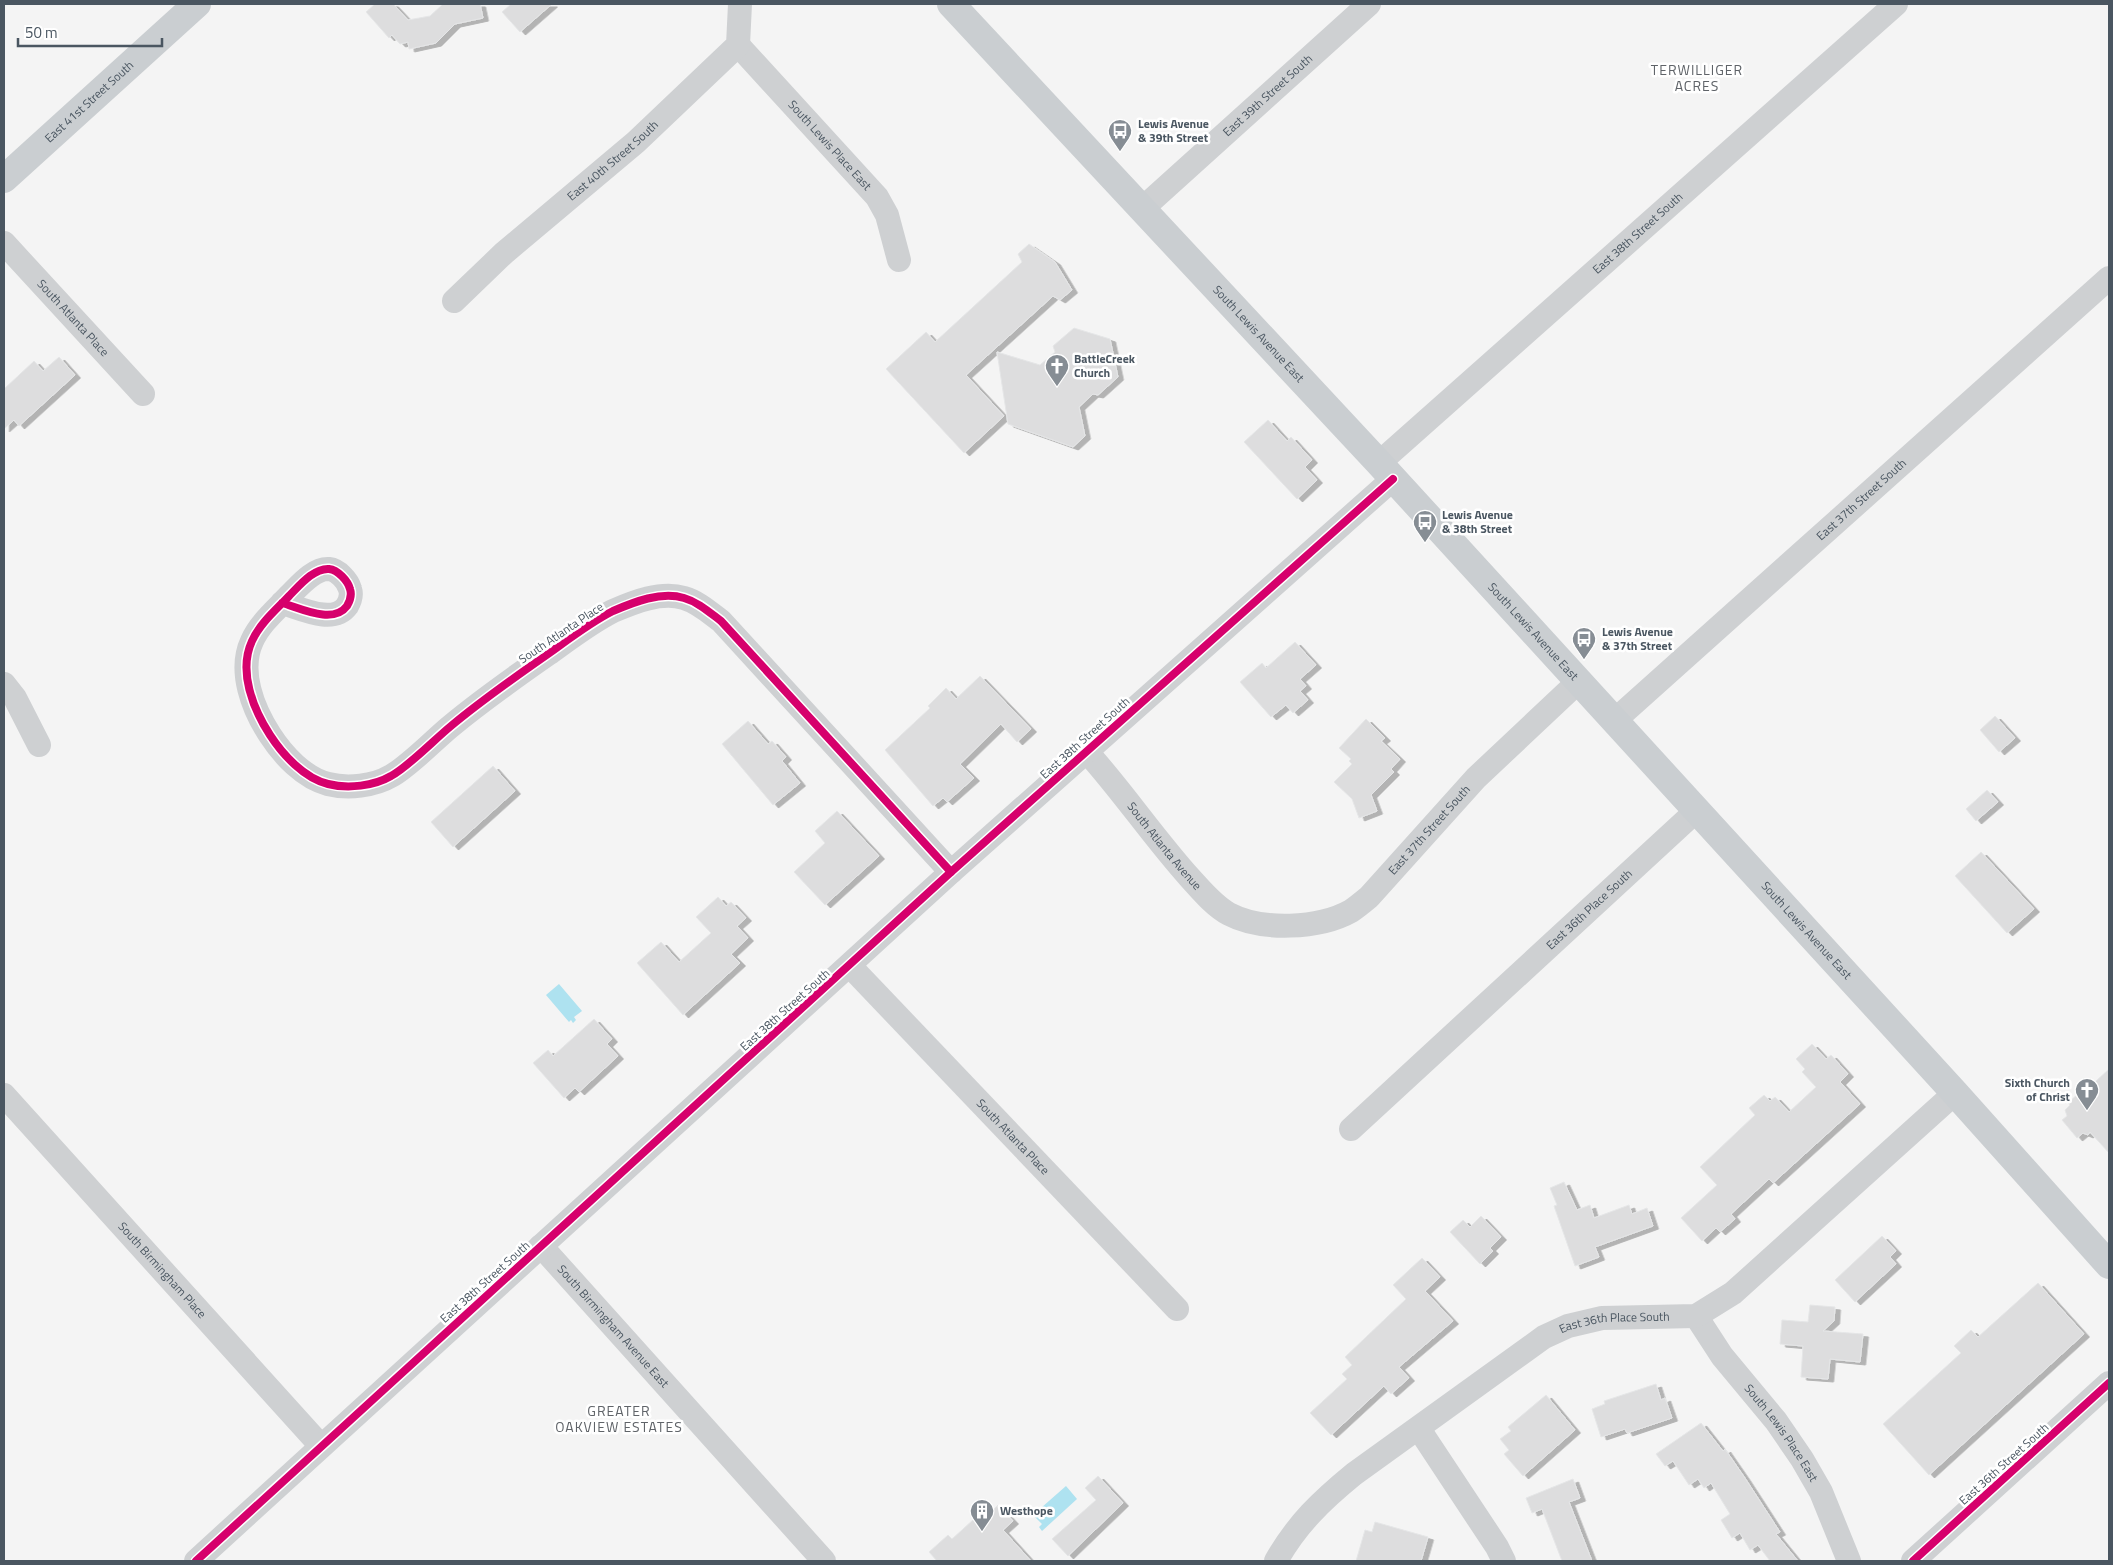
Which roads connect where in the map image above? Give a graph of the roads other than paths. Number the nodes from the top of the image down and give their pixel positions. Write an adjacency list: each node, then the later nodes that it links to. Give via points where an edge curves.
1 (740, 4): 6 (street)
2 (952, 4): 8 (main road, South Lewis Avenue East)
3 (1369, 4): 8 (street, East 39th Street South)
4 (1896, 4): 14 (street, East 38th Street South)
5 (188, 7): 7 (main road, East 41st Street South)
6 (738, 46): 10 (street, South Lewis Place East, via 877,197 887,216); 12 (street, East 40th Street South, via 636,142 504,253)
7 (4, 179)
8 (1143, 208): 14 (main road, South Lewis Avenue East)
9 (4, 243): 13 (street, South Atlanta Place)
10 (899, 260)
11 (2109, 278): 18 (street, East 37th Street South)
12 (454, 301)
13 (143, 394)
14 (1386, 471): 16 (main road, South Lewis Avenue East); 20 (street, East 38th Street South)
15 (282, 603): 22 (street, South Atlanta Place, via 252,641 247,663 250,695 278,747 305,774 328,784 356,787 391,776 479,703 612,612 648,598 684,598 721,621)
16 (1578, 682): 18 (main road, South Lewis Avenue East); 23 (street, East 37th Street South, via 1476,778 1369,897 1350,912 1288,927)
17 (4, 684): 19 (street, via 15,698)
18 (1614, 721): 21 (main road, South Lewis Avenue East)
19 (39, 745)
20 (1087, 752): 22 (street, East 38th Street South); 23 (street, South Atlanta Avenue, via 1173,859 1208,897 1229,914)
21 (1695, 812): 25 (main road, South Lewis Avenue East); 27 (street, East 36th Place South)
22 (951, 872): 24 (street, East 38th Street South)
23 (1256, 922)
24 (850, 966): 28 (street, East 38th Street South); 30 (street, South Atlanta Place)
25 (1955, 1093): 29 (main road, South Lewis Avenue East); 31 (street, via 1733,1293)
26 (4, 1095): 34 (street, South Birmingham Place)
27 (1351, 1129)
28 (541, 1246): 34 (street, East 38th Street South); 36 (street, South Birmingham Avenue East)
29 (2109, 1265)
30 (1177, 1309)
31 (1696, 1316): 33 (street, East 36th Place South, via 1602,1318 1568,1326 1544,1337 1507,1362); 39 (street, South Lewis Place East, via 1722,1356 1802,1458 1821,1492)
32 (2109, 1383): 40 (street, East 36th Street South)
33 (1418, 1429): 37 (street, East 36th Place South, via 1354,1474 1312,1509); 38 (street)
34 (321, 1446): 35 (street, East 38th Street South)
35 (196, 1561)
36 (824, 1561)
37 (1276, 1561)
38 (1504, 1561)
39 (1849, 1561)
40 (1913, 1561)

